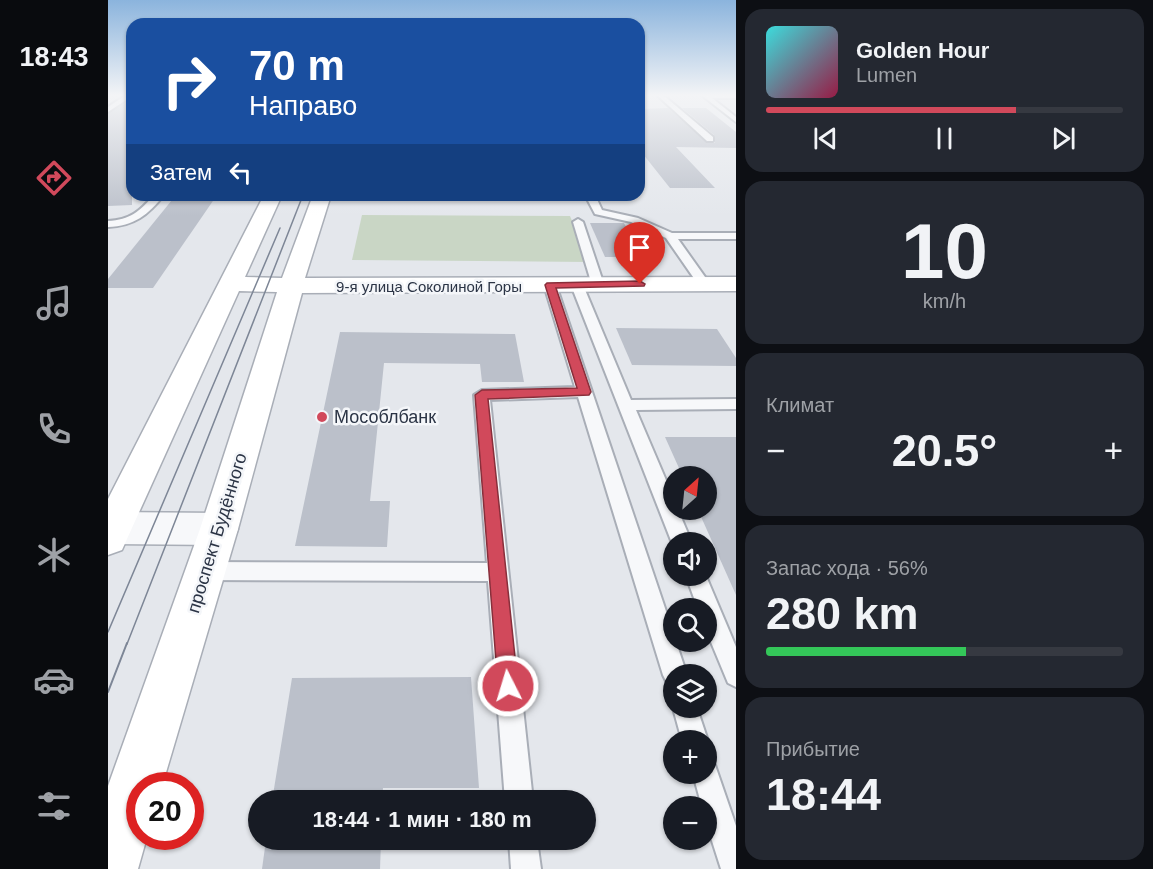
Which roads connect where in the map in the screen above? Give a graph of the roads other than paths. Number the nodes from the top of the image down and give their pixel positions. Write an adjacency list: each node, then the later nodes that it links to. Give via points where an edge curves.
1 (706, 136): 2 (lane)
2 (710, 139)
3 (154, 201): 8 (lane, via 140,218)
4 (270, 201): 11 (main road)
5 (320, 201): 14 (main road, проспект Будённого)
6 (593, 201): 9 (lane, via 598,212 634,220)
7 (578, 222): 16 (lane)
8 (108, 224)
9 (670, 236): 10 (lane); 12 (lane)
10 (736, 236)
11 (230, 284): 14 (main road, 9-я улица Соколиной Горы); 21 (main road)
12 (704, 284): 13 (main road, 9-я улица Соколиной Горы); 16 (main road, 9-я улица Соколиной Горы)
13 (736, 284)
14 (291, 285): 15 (main road, 9-я улица Соколиной Горы); 22 (main road, проспект Будённого)
15 (550, 285): 16 (main road, 9-я улица Соколиной Горы); 17 (lane)
16 (588, 285): 19 (lane)
17 (585, 392): 23 (lane, via 482,395); 25 (lane)
18 (736, 404): 19 (lane)
19 (626, 405): 20 (lane)
20 (678, 532)
21 (110, 533): 22 (street)
22 (212, 550): 23 (lane); 31 (main road, проспект Будённого)
23 (497, 572): 28 (lane)
24 (700, 586): 26 (lane)
25 (672, 664)
26 (736, 675)
27 (709, 784): 30 (lane)
28 (518, 790)
29 (524, 850): 32 (lane)
30 (732, 859)
31 (108, 869)
32 (526, 869)

